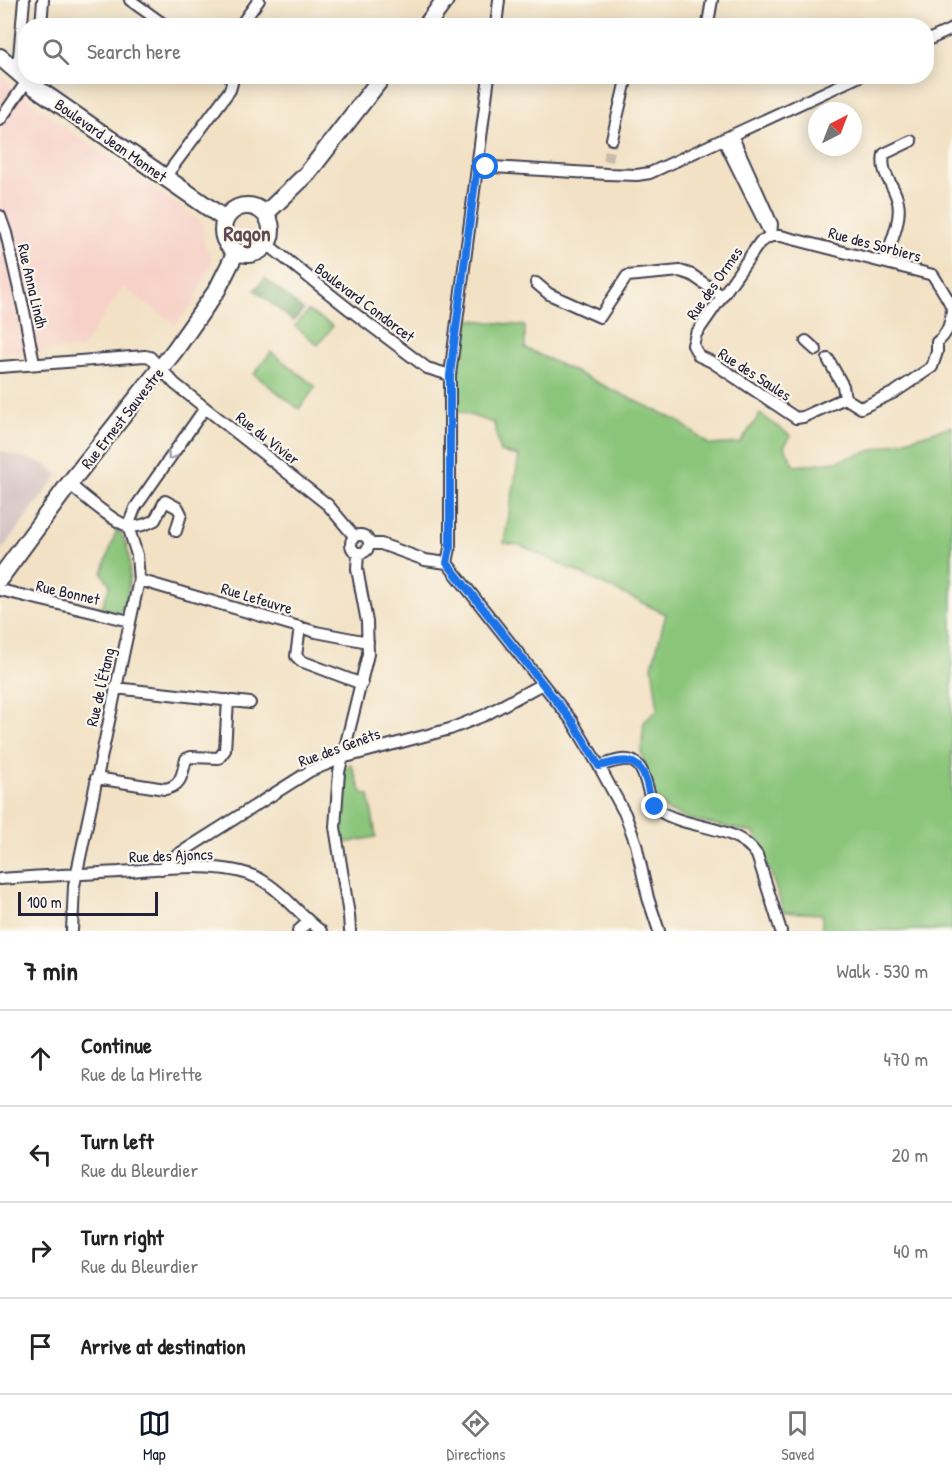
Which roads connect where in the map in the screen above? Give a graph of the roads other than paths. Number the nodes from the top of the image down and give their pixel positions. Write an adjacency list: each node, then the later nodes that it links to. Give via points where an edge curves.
1 (24, 0): 8 (street)
2 (43, 0): 9 (street)
3 (130, 0): 10 (street)
4 (259, 0): 11 (street)
5 (445, 0): 12 (main road)
6 (500, 0): 13 (street)
7 (712, 0): 14 (street)
8 (22, 18)
9 (42, 18)
10 (155, 18)
11 (246, 18)
12 (432, 18)
13 (497, 18)
14 (709, 18)
15 (952, 29): 16 (street)
16 (934, 38)
17 (0, 57): 19 (main road, Boulevard Jean Monnet)
18 (18, 59): 19 (street)
19 (13, 69): 20 (main road, Boulevard Jean Monnet)
20 (18, 72)
21 (30, 84): 28 (street)
22 (37, 84): 35 (main road, Boulevard Jean Monnet)
23 (232, 84): 35 (street)
24 (377, 84): 36 (main road, via 307,174)
25 (488, 84): 33 (street)
26 (625, 84): 30 (street)
27 (843, 84): 29 (street)
28 (0, 120)
29 (727, 137): 34 (street, via 650,173); 39 (street)
30 (612, 139)
31 (911, 141): 42 (street, via 884,154 882,165 898,202 897,222)
32 (608, 161): 34 (street)
33 (477, 166): 34 (street); 54 (street)
34 (607, 174)
35 (165, 177): 38 (main road, Boulevard Jean Monnet)
36 (265, 214): 38 (main road, via 247,206 234,209); 40 (main road, via 271,225)
37 (0, 216): 51 (street, Rue Anna Lindh)
38 (225, 219): 41 (main road, via 223,238)
39 (771, 237): 42 (street, Rue des Sorbiers, via 781,236); 45 (street, Rue des Ormes, via 760,242)
40 (267, 244): 41 (main road, via 256,253); 54 (street, Boulevard Condorcet, via 427,368)
41 (236, 252): 53 (main road, Rue Ernest Sauvestre, via 217,290)
42 (885, 261): 44 (street, Rue des Sorbiers, via 933,275)
43 (536, 283): 45 (street, via 549,294 600,317 627,276 685,272)
44 (949, 295): 46 (street, Rue des Sorbiers)
45 (722, 296): 49 (street, Rue des Ormes, via 696,334)
46 (952, 309): 55 (street, via 950,326 945,337 937,342 932,367 895,392 861,408)
47 (806, 341): 48 (street)
48 (816, 350)
49 (696, 353): 55 (street, Rue des Saules, via 796,418)
50 (828, 358): 55 (street)
51 (34, 364): 52 (street); 53 (street, via 145,356)
52 (0, 367)
53 (160, 368): 56 (street, Rue du Vivier); 57 (main road, Rue Ernest Sauvestre)
54 (450, 375): 65 (street)
55 (845, 398)
56 (205, 408): 58 (street, one-way to 58); 62 (street, Rue du Vivier, via 328,505)
57 (69, 484): 60 (street); 66 (main road, Rue Ernest Sauvestre)
58 (151, 486): 59 (street); 60 (street)
59 (165, 501): 60 (street, via 155,520); 61 (street, via 181,514)
60 (128, 526): 67 (street, Rue de l'Étang, via 137,555)
61 (176, 531)
62 (354, 536): 63 (street, via 366,536); 64 (street, via 351,547)
63 (369, 544): 64 (street, via 364,552); 65 (street)
64 (358, 553): 71 (street)
65 (447, 563): 73 (street)
66 (0, 578)
67 (139, 580): 69 (street, Rue de l'Étang); 70 (street, Rue Lefeuvre)
68 (0, 590): 69 (street, Rue Bonnet)
69 (130, 621): 74 (street, Rue de l'Étang)
70 (300, 627): 71 (street, Rue Lefeuvre); 72 (street, via 296,656 301,661)
71 (368, 642): 72 (street)
72 (362, 684): 77 (street)
73 (542, 684): 77 (street, Rue des Genêts, via 450,729); 78 (street, via 572,721)
74 (116, 688): 75 (street); 79 (street, Rue de l'Étang)
75 (228, 700): 76 (street); 79 (street, via 222,755 186,759 181,778 173,787)
76 (250, 703)
77 (342, 758): 80 (street, Rue des Genêts, via 294,780); 87 (street, via 335,827)
78 (599, 766): 88 (street, via 636,844); 89 (street, via 632,762 641,770 651,800 660,812 733,835 752,847)
79 (96, 778): 81 (street, Rue de l'Étang)
80 (161, 869): 81 (street, Rue des Ajoncs); 83 (street, Rue des Ajoncs, via 240,871 274,888)
81 (78, 874): 82 (street, Rue des Ajoncs); 84 (street, Rue de l'Étang)
82 (0, 879)
83 (308, 922): 85 (street); 86 (street, Rue des Ajoncs)
84 (72, 931)
85 (298, 931)
86 (321, 931)
87 (350, 931)
88 (659, 931)
89 (781, 931)

